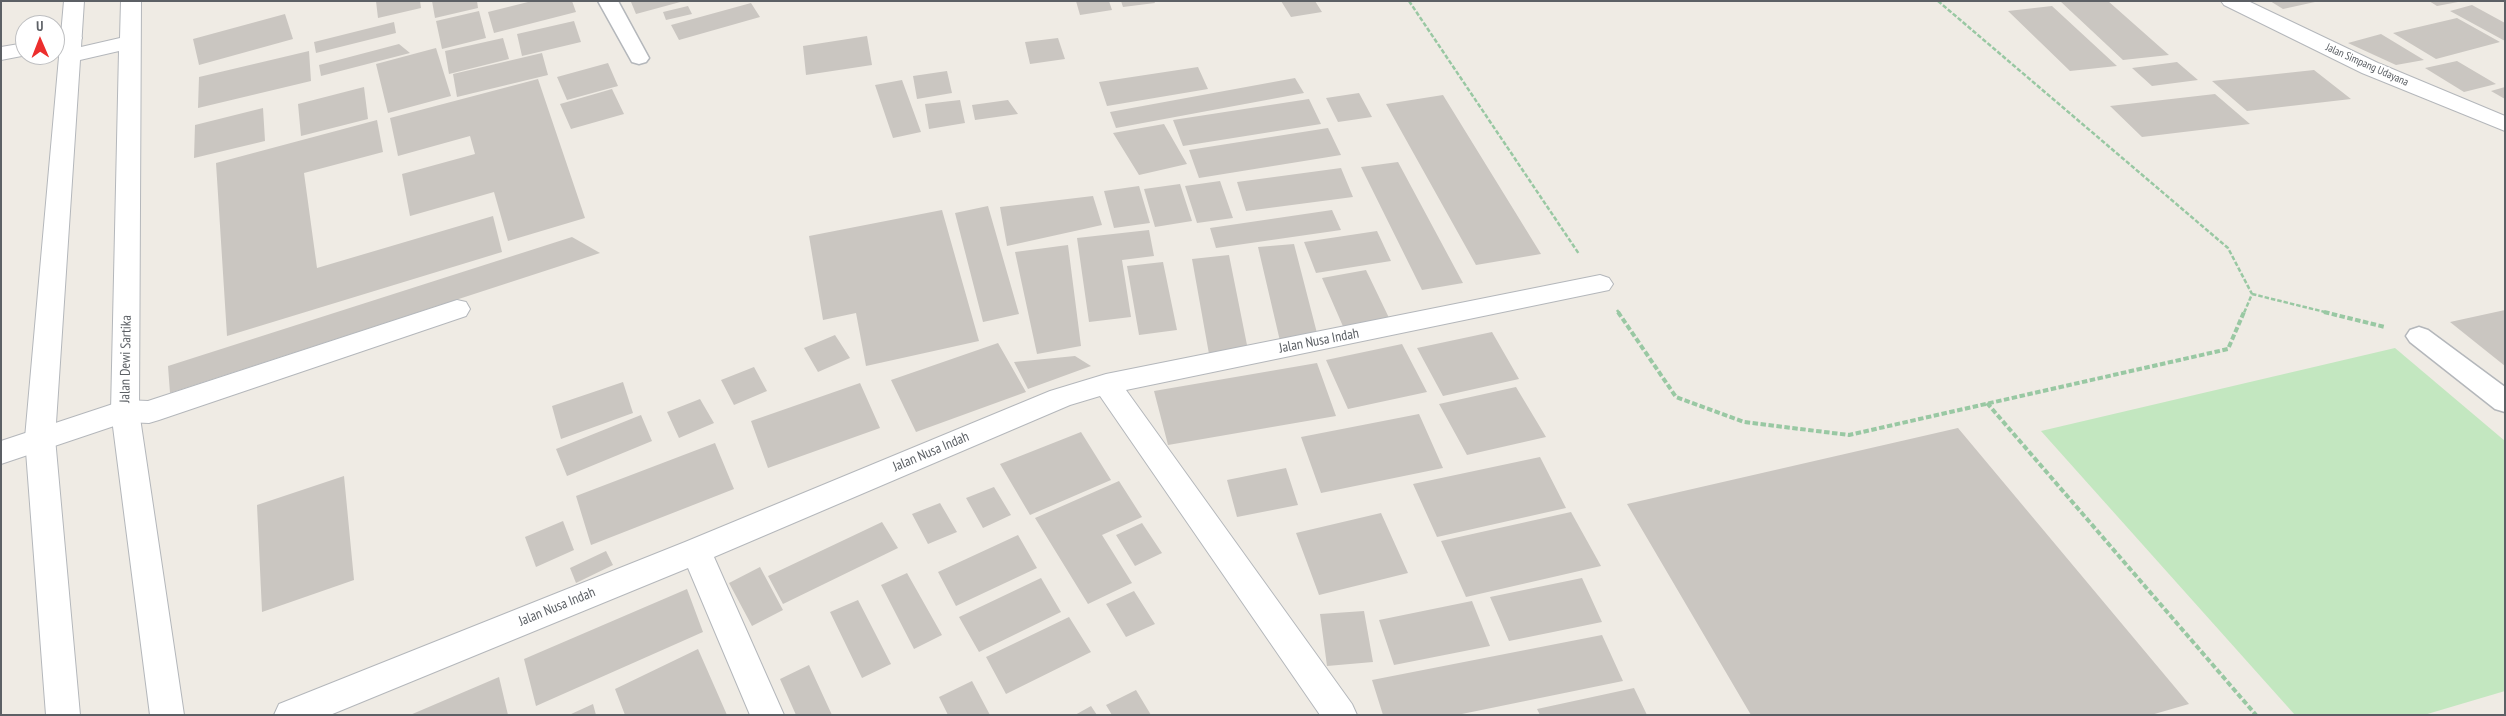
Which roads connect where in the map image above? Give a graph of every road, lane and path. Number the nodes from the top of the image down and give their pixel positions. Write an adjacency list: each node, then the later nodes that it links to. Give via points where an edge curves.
1 (74, 1): 8 (street)
2 (131, 1): 7 (street, Jalan Dewi Sartika)
3 (608, 1): 11 (lane)
4 (1408, 1): 14 (path)
5 (1938, 1): 15 (path, via 2228,248)
6 (2231, 1): 13 (street, Jalan Simpang Udayana, via 2370,68)
7 (130, 42): 8 (street); 21 (street, Jalan Dewi Sartika)
8 (65, 45)
9 (15, 50): 10 (street)
10 (1, 54)
11 (639, 58)
12 (64, 65): 22 (street)
13 (2505, 124)
14 (1600, 284): 18 (street, Jalan Nusa Indah); 20 (path, via 1676,397 1744,422 1848,434)
15 (2252, 294): 17 (path); 20 (path, via 2228,349)
16 (457, 309): 21 (street, via 150,412)
17 (2419, 336): 19 (lane)
18 (1106, 384): 24 (street, Jalan Nusa Indah, via 1060,398); 29 (street)
19 (2505, 402)
20 (1988, 403): 30 (path)
21 (125, 411): 22 (street); 26 (street, Jalan Dewi Sartika)
22 (40, 438): 23 (street); 25 (street)
23 (1, 453)
24 (696, 550): 27 (street, Jalan Nusa Indah); 28 (street)
25 (63, 715)
26 (167, 715)
27 (291, 715)
28 (767, 715)
29 (1340, 715)
30 (2256, 715)

